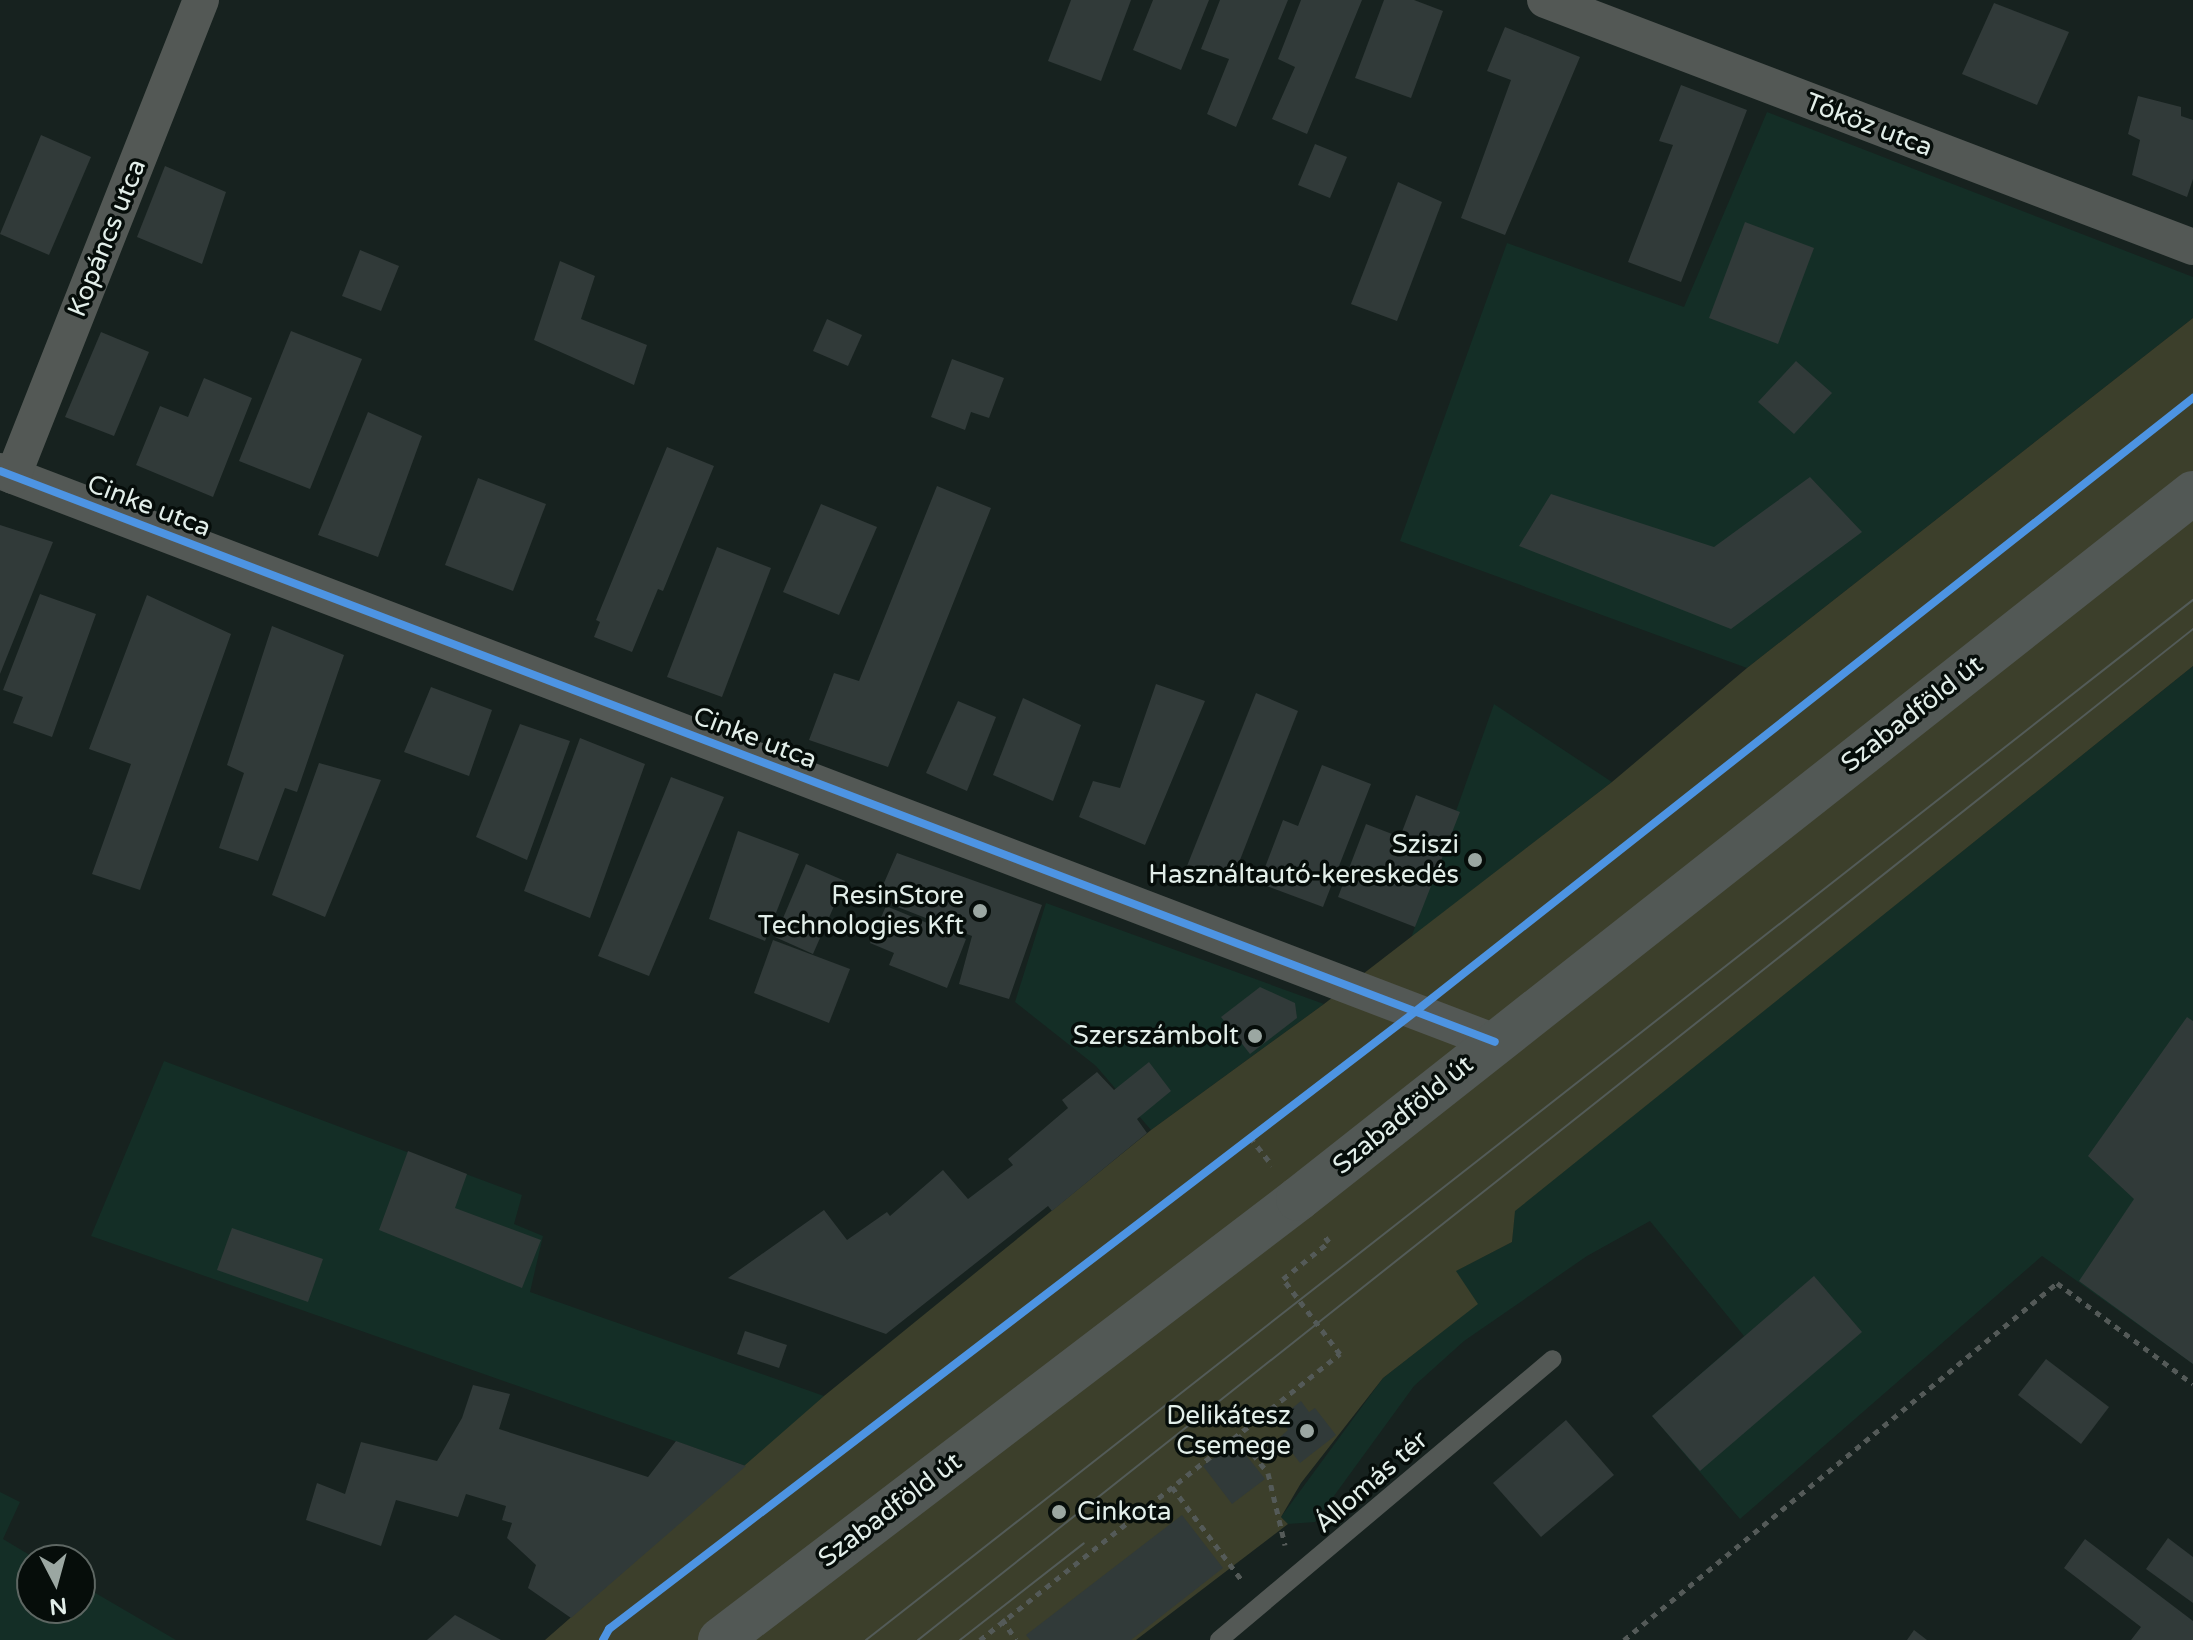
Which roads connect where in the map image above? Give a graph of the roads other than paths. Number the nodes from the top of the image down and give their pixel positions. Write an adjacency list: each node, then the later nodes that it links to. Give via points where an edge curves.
1 (201, 0): 4 (street, Kopáncs utca)
2 (1545, 0): 3 (street, Tóköz utca)
3 (2193, 247)
4 (6, 473): 6 (street, Cinke utca)
5 (2193, 493): 6 (main road, Szabadföld út)
6 (1495, 1042): 8 (main road, Szabadföld út)
7 (1553, 1359): 9 (lane, Állomás tér)
8 (720, 1640)
9 (1219, 1640)

